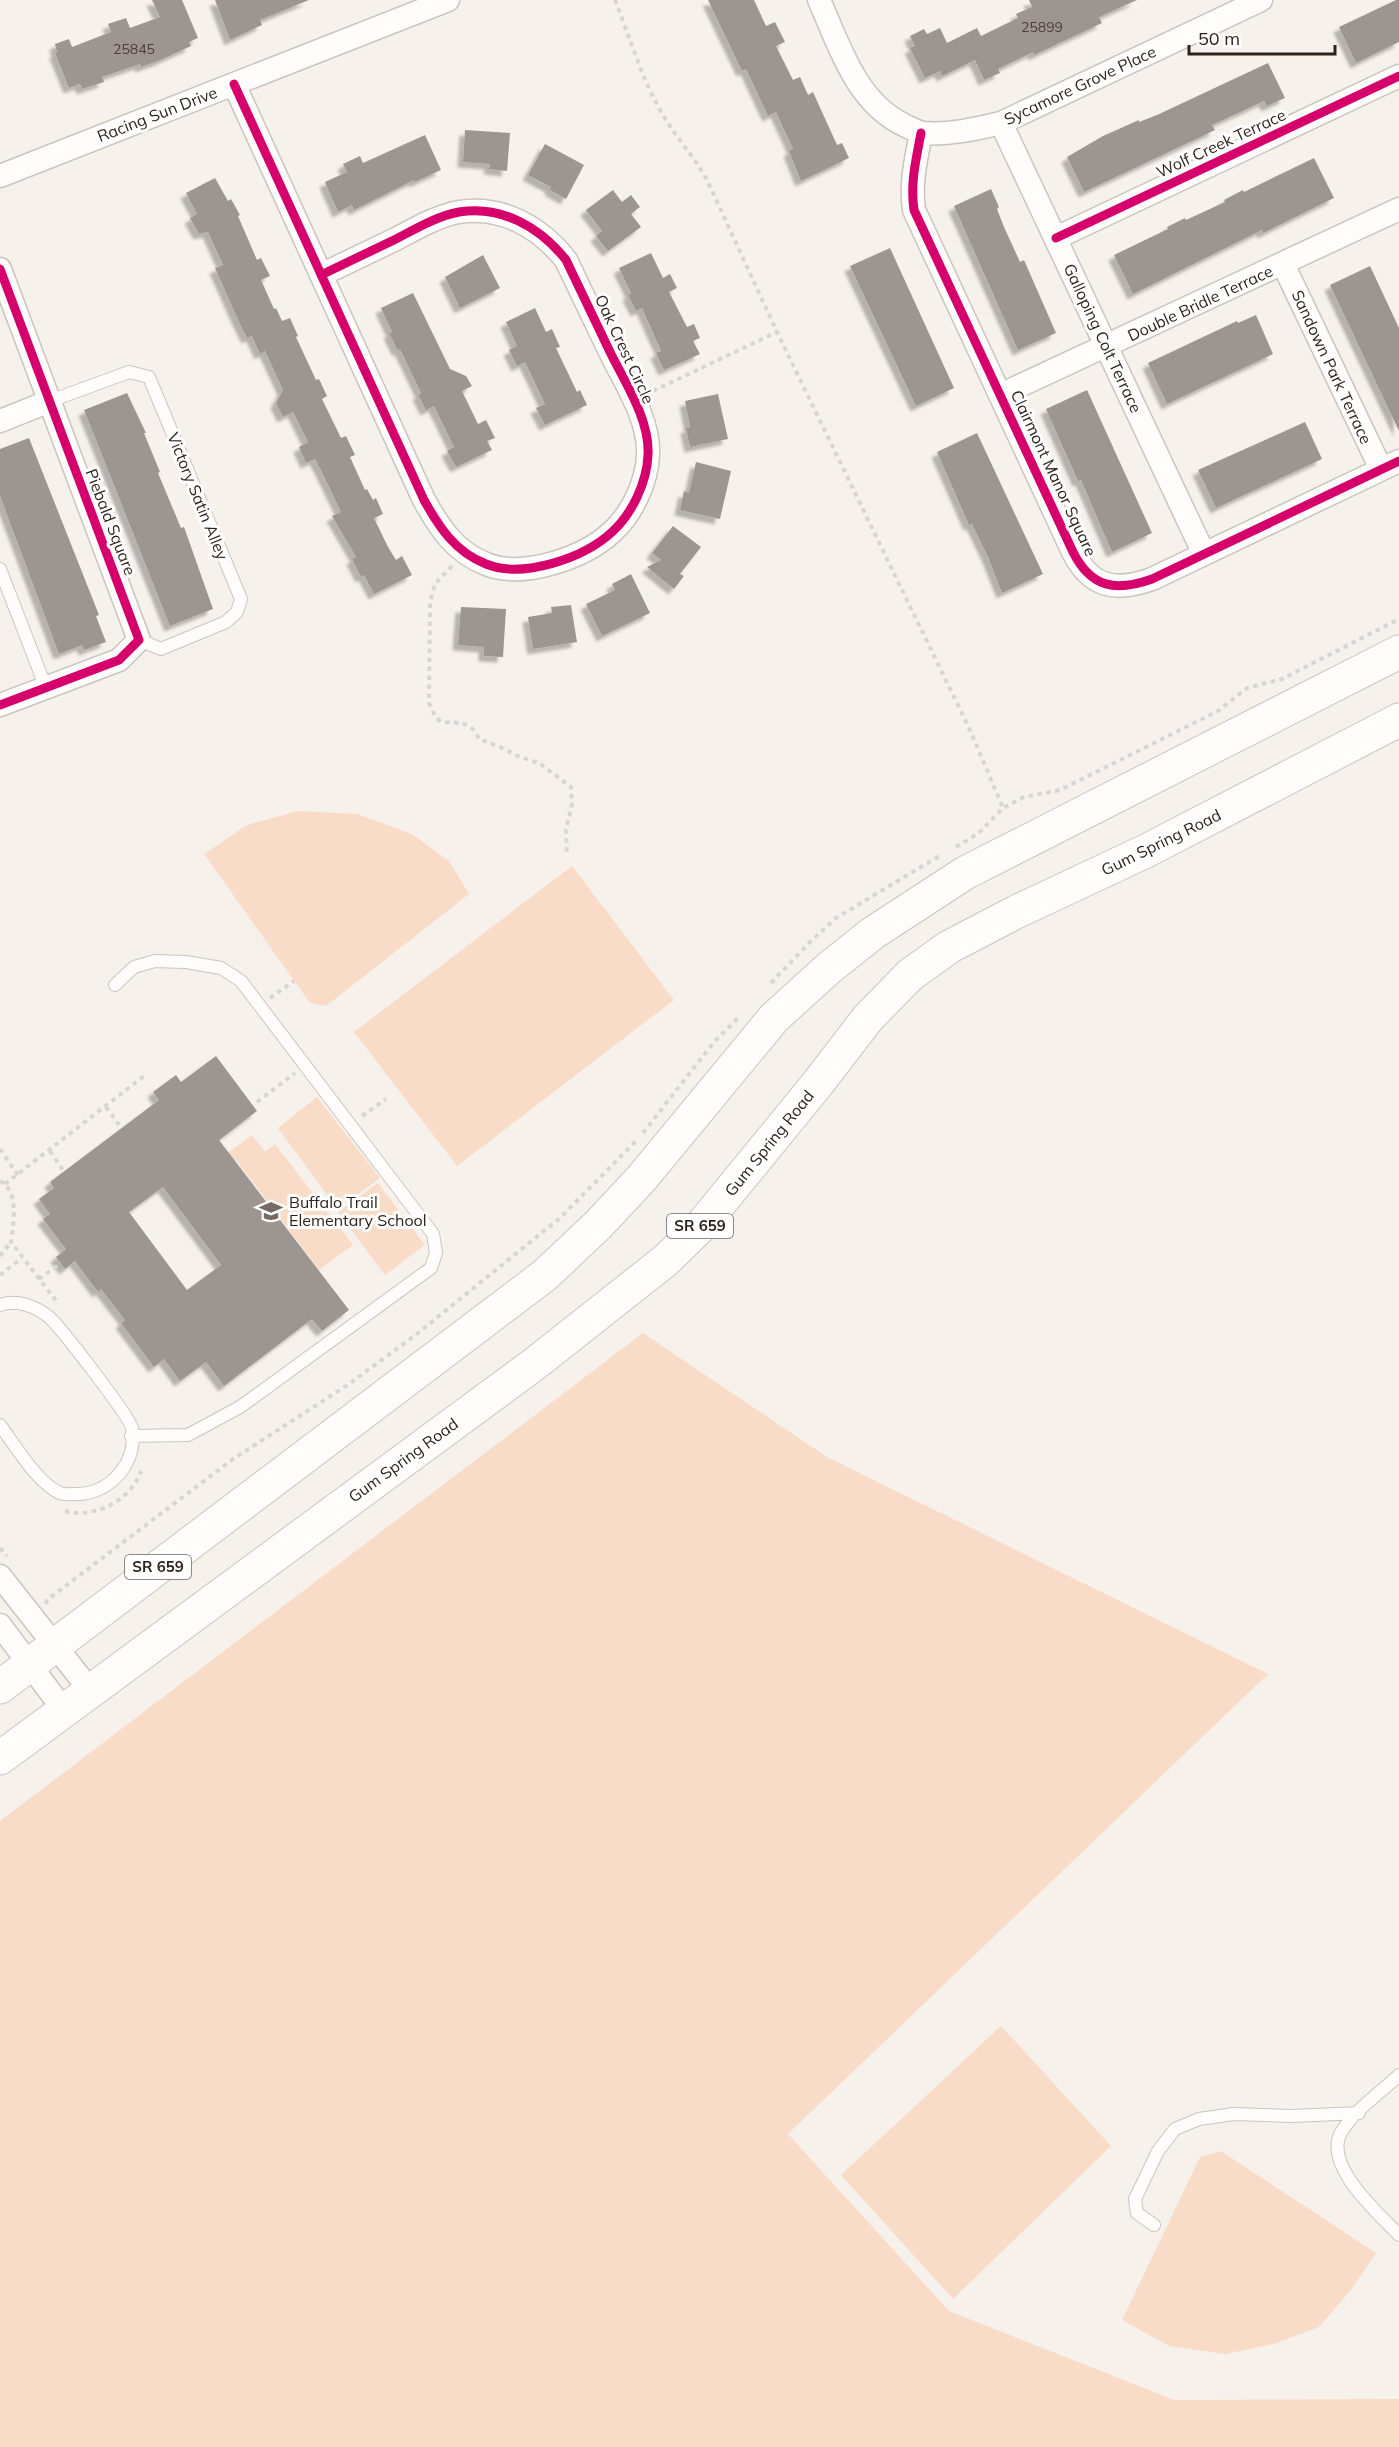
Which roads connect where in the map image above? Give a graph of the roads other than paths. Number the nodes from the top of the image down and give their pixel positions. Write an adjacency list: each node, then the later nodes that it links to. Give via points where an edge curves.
1 (448, 0): 5 (street, Racing Sun Drive)
2 (819, 0): 7 (street, Sycamore Grove Place, via 855,78 870,101 894,121)
3 (1261, 0): 6 (street, Sycamore Grove Place)
4 (1399, 76): 10 (street, Wolf Creek Terrace)
5 (234, 84): 8 (street, Racing Sun Drive); 13 (street, Oak Crest Circle)
6 (1001, 123): 7 (street, Sycamore Grove Place, via 962,132); 10 (street, Galloping Colt Terrace)
7 (921, 133): 15 (street, Clairmont Manor Square, via 913,172 914,210)
8 (0, 176)
9 (1399, 209): 11 (street, Double Bridle Terrace)
10 (1056, 238): 14 (street, Galloping Colt Terrace)
11 (1283, 264): 14 (street, Double Bridle Terrace); 18 (street, Sandown Park Terrace)
12 (0, 269): 16 (street, Piebald Square)
13 (321, 275): 13 (street, Oak Crest Circle, via 424,500 441,530 465,552 486,565 520,570 545,566 589,548 614,531 644,486 648,454 643,425 566,260 552,243 525,224 494,211 458,212)
14 (1106, 347): 15 (street, Double Bridle Terrace); 19 (street, Galloping Colt Terrace)
15 (1000, 395): 19 (street, Clairmont Manor Square, via 1073,552 1089,575 1111,586 1138,584)
16 (50, 401): 17 (street); 21 (street, Piebald Square); 21 (lane, Victory Satin Alley, via 129,372 149,377 241,600 237,612 226,622 161,649)
17 (0, 421)
18 (1390, 465): 19 (street, Clairmont Manor Square)
19 (1204, 554)
20 (0, 569): 23 (lane)
21 (139, 640): 23 (street, via 119,660)
22 (1399, 652): 32 (main road, SR 659, via 965,873 873,933 774,1018 641,1179 544,1275)
23 (46, 688): 24 (street)
24 (0, 705)
25 (1399, 720): 34 (main road, Gum Spring Road / SR 659, via 1146,851 1016,912 950,947 910,975 867,1018 702,1225 666,1260 537,1362)
26 (115, 985): 29 (lane, via 134,967 155,961 221,968 241,981 433,1234 436,1253 431,1268 240,1407 188,1435)
27 (0, 1305): 29 (lane, via 11,1301 32,1306 51,1319 122,1409 132,1427)
28 (0, 1425): 29 (lane, via 42,1480 62,1494 86,1493 109,1485 123,1471)
29 (131, 1436)
30 (0, 1576): 32 (street)
31 (0, 1624): 32 (street)
32 (42, 1655): 33 (main road, SR 659); 34 (street); 35 (street)
33 (0, 1687)
34 (90, 1690): 35 (main road, Gum Spring Road / SR 659)
35 (63, 1709): 36 (main road, Gum Spring Road / SR 659)
36 (0, 1758)
37 (1399, 2075): 38 (lane)
38 (1359, 2113): 39 (lane, via 1234,2114 1199,2119 1174,2129 1158,2151 1135,2199 1137,2214); 40 (lane, via 1341,2133 1338,2153 1345,2175)
39 (1154, 2225)
40 (1399, 2235)

